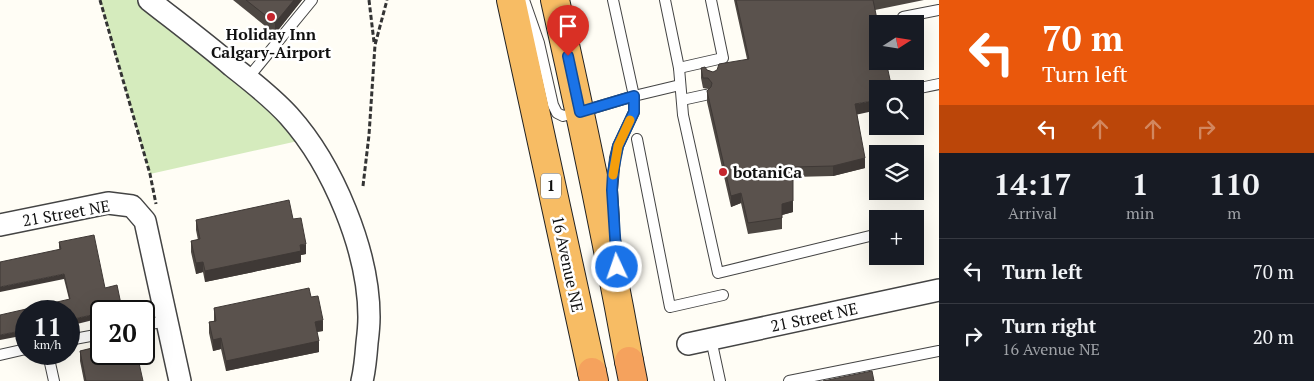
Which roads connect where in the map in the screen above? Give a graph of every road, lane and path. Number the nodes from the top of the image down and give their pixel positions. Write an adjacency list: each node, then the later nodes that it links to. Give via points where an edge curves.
1 (100, 0): 26 (path, via 157,207)
2 (149, 0): 16 (street)
3 (312, 0): 16 (lane)
4 (369, 0): 14 (path)
5 (387, 0): 14 (path)
6 (511, 0): 41 (highway, 16 Avenue NE / 1)
7 (524, 0): 23 (lane, via 539,43 553,105 562,116)
8 (555, 0): 23 (highway)
9 (613, 0): 21 (lane)
10 (665, 0): 15 (lane)
11 (711, 0): 15 (lane, via 723,58 710,65)
12 (939, 10): 13 (lane)
13 (913, 15)
14 (375, 45): 25 (path)
15 (679, 68): 18 (lane)
16 (248, 78): 44 (street, via 283,110 308,139 327,169 340,199 361,258 366,287 369,317)
17 (939, 84): 19 (lane)
18 (680, 85): 21 (lane); 22 (lane)
19 (924, 87)
20 (705, 95): 22 (lane)
21 (634, 96): 23 (lane); 31 (lane, via 634,112 618,146 613,172)
22 (682, 100): 28 (lane, via 718,273)
23 (580, 112): 31 (highway)
24 (637, 139): 30 (lane, via 670,307)
25 (363, 186)
26 (138, 213): 27 (street, 21 Street NE, via 108,203); 32 (street)
27 (0, 225)
28 (869, 236)
29 (939, 290): 34 (street, 21 Street NE)
30 (723, 295)
31 (619, 305): 40 (highway)
32 (168, 320): 33 (lane); 43 (street)
33 (155, 323)
34 (711, 339): 35 (street, 21 Street NE); 45 (lane)
35 (688, 344)
36 (939, 351): 46 (lane)
37 (15, 352): 38 (lane)
38 (0, 355)
39 (50, 365): 42 (lane)
40 (631, 371)
41 (592, 378)
42 (54, 381)
43 (180, 381)
44 (362, 381)
45 (720, 381)
46 (789, 381)

